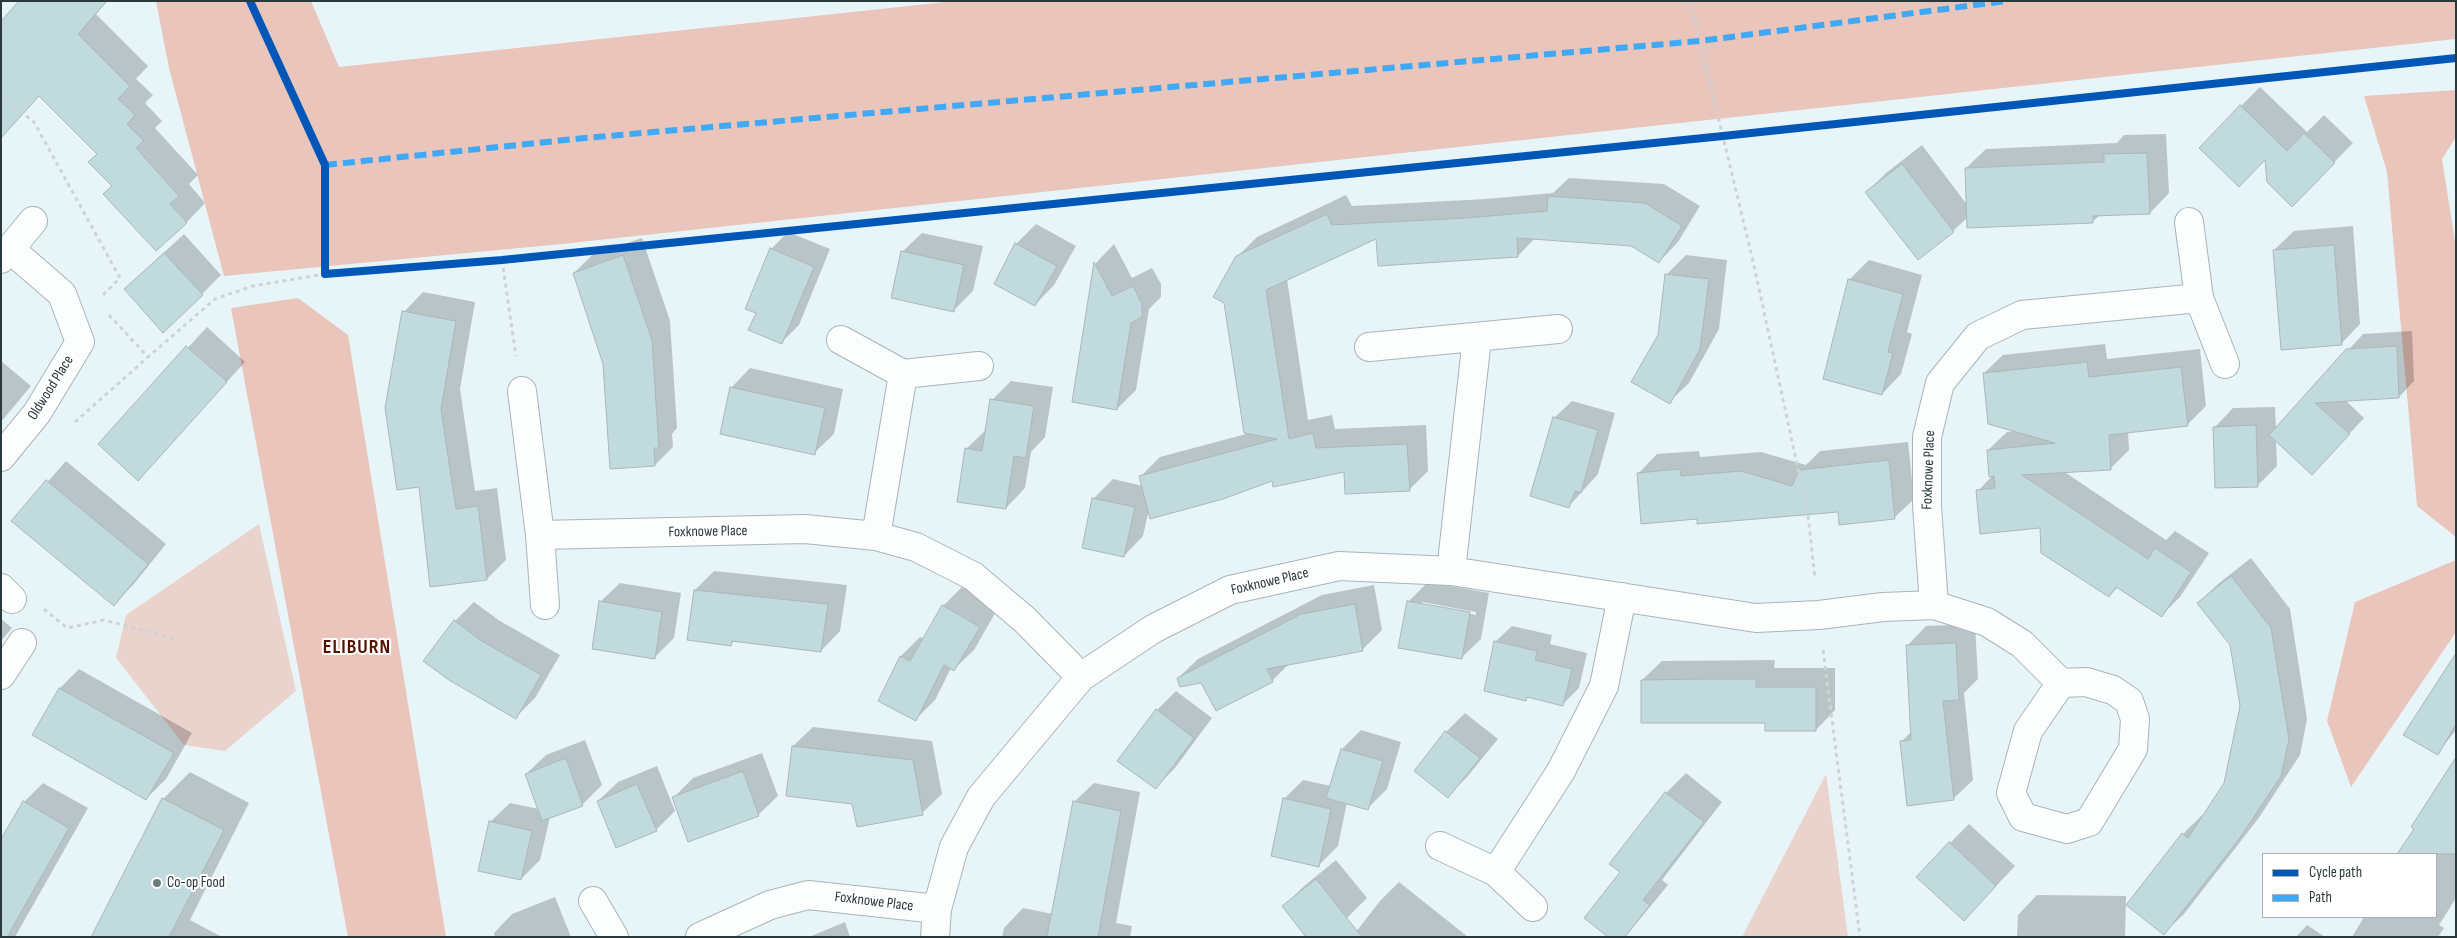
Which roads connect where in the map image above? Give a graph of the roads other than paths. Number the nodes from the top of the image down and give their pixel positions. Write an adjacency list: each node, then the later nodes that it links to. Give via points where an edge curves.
1 (33, 221): 3 (street, Oldwood Place)
2 (2189, 222): 4 (street)
3 (6, 254): 13 (street, Oldwood Place, via 62,294 80,342 37,413)
4 (2199, 298): 9 (street); 19 (street, Foxknowe Place, via 2022,315 1978,336 1940,383 1927,437 1927,506)
5 (1558, 329): 6 (street)
6 (1477, 338): 8 (street); 16 (street)
7 (841, 340): 11 (street)
8 (1369, 347)
9 (2225, 364)
10 (979, 366): 11 (street)
11 (903, 374): 15 (street)
12 (522, 391): 14 (street)
13 (1, 457)
14 (540, 534): 15 (street, Foxknowe Place, via 805,529); 18 (street)
15 (876, 536): 22 (street, Foxknowe Place, via 916,547 973,576 1025,620)
16 (1451, 571): 17 (street, Foxknowe Place); 22 (street, Foxknowe Place, via 1339,566 1230,590 1153,629)
17 (1622, 597): 19 (street, Foxknowe Place, via 1756,618); 25 (street, via 1604,686 1561,771)
18 (545, 605)
19 (1934, 605): 23 (street, Foxknowe Place, via 1987,622 2022,644)
20 (22, 644): 21 (street)
21 (1, 675)
22 (1081, 678): 28 (street, Foxknowe Place, via 981,797 954,847)
23 (2061, 683): 23 (street, via 2028,731 2010,793 2022,817 2067,829 2089,822 2113,785 2134,749 2135,719 2129,701 2113,690 2086,682)
24 (1440, 846): 25 (street)
25 (1496, 872): 27 (street)
26 (593, 901): 29 (street)
27 (1533, 907)
28 (937, 910): 30 (street, Foxknowe Place, via 808,895 770,905); 31 (street, Foxknowe Place)
29 (614, 937)
30 (700, 937)
31 (936, 937)

